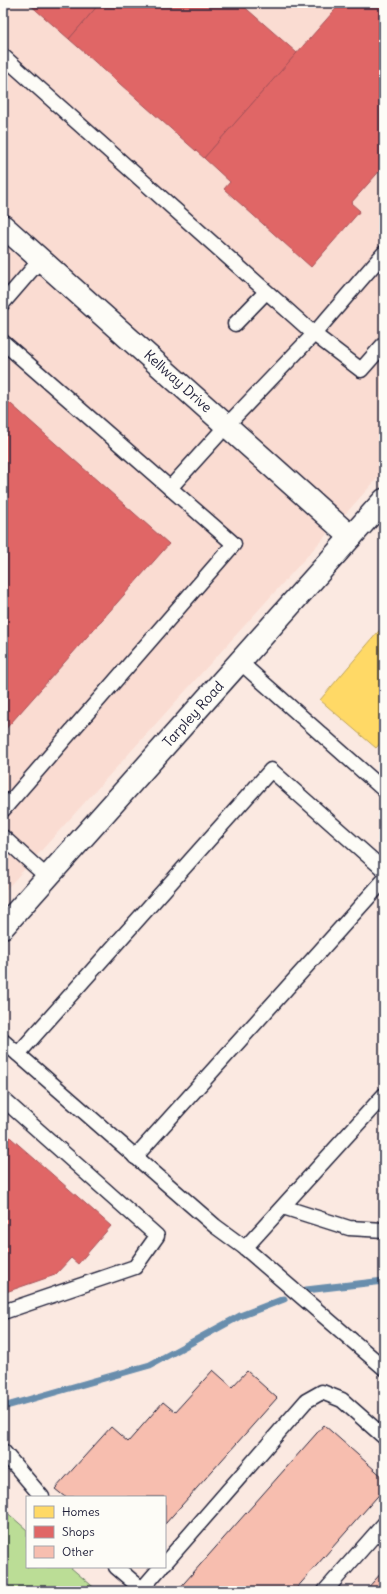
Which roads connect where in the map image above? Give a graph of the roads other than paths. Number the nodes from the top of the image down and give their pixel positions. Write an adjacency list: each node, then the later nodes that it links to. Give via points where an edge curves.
1 (3, 56): 5 (lane)
2 (3, 226): 4 (street, Kellway Drive)
3 (384, 253): 8 (lane)
4 (41, 259): 6 (lane); 11 (street, Kellway Drive)
5 (266, 292): 7 (lane); 8 (lane)
6 (3, 303)
7 (235, 324)
8 (314, 334): 10 (lane, via 360,370); 11 (lane)
9 (3, 342): 12 (lane)
10 (384, 344)
11 (227, 425): 12 (lane); 14 (street, Kellway Drive)
12 (170, 488): 17 (lane, via 234,544)
13 (384, 500): 14 (street, Tarpley Road)
14 (351, 537): 15 (street, Tarpley Road)
15 (240, 662): 16 (lane); 20 (street, Tarpley Road)
16 (384, 790)
17 (3, 810)
18 (3, 837): 20 (lane)
19 (384, 870): 24 (lane, via 271,770)
20 (47, 877): 22 (street, Tarpley Road)
21 (384, 880): 27 (lane)
22 (3, 927)
23 (3, 1041): 24 (lane)
24 (18, 1054): 27 (lane)
25 (384, 1095): 28 (lane)
26 (3, 1099): 31 (lane, via 157,1236 135,1267)
27 (135, 1157): 30 (lane, via 215,1226)
28 (283, 1207): 29 (lane, via 349,1228); 30 (lane)
29 (384, 1230)
30 (245, 1248): 32 (lane)
31 (3, 1312)
32 (384, 1368)
33 (384, 1437): 37 (lane, via 342,1400 322,1392 306,1401)
34 (3, 1451): 35 (lane)
35 (41, 1496)
36 (384, 1524): 41 (lane)
37 (166, 1562)
38 (117, 1568): 40 (lane)
39 (160, 1568): 40 (lane)
40 (143, 1590)
41 (325, 1591)

